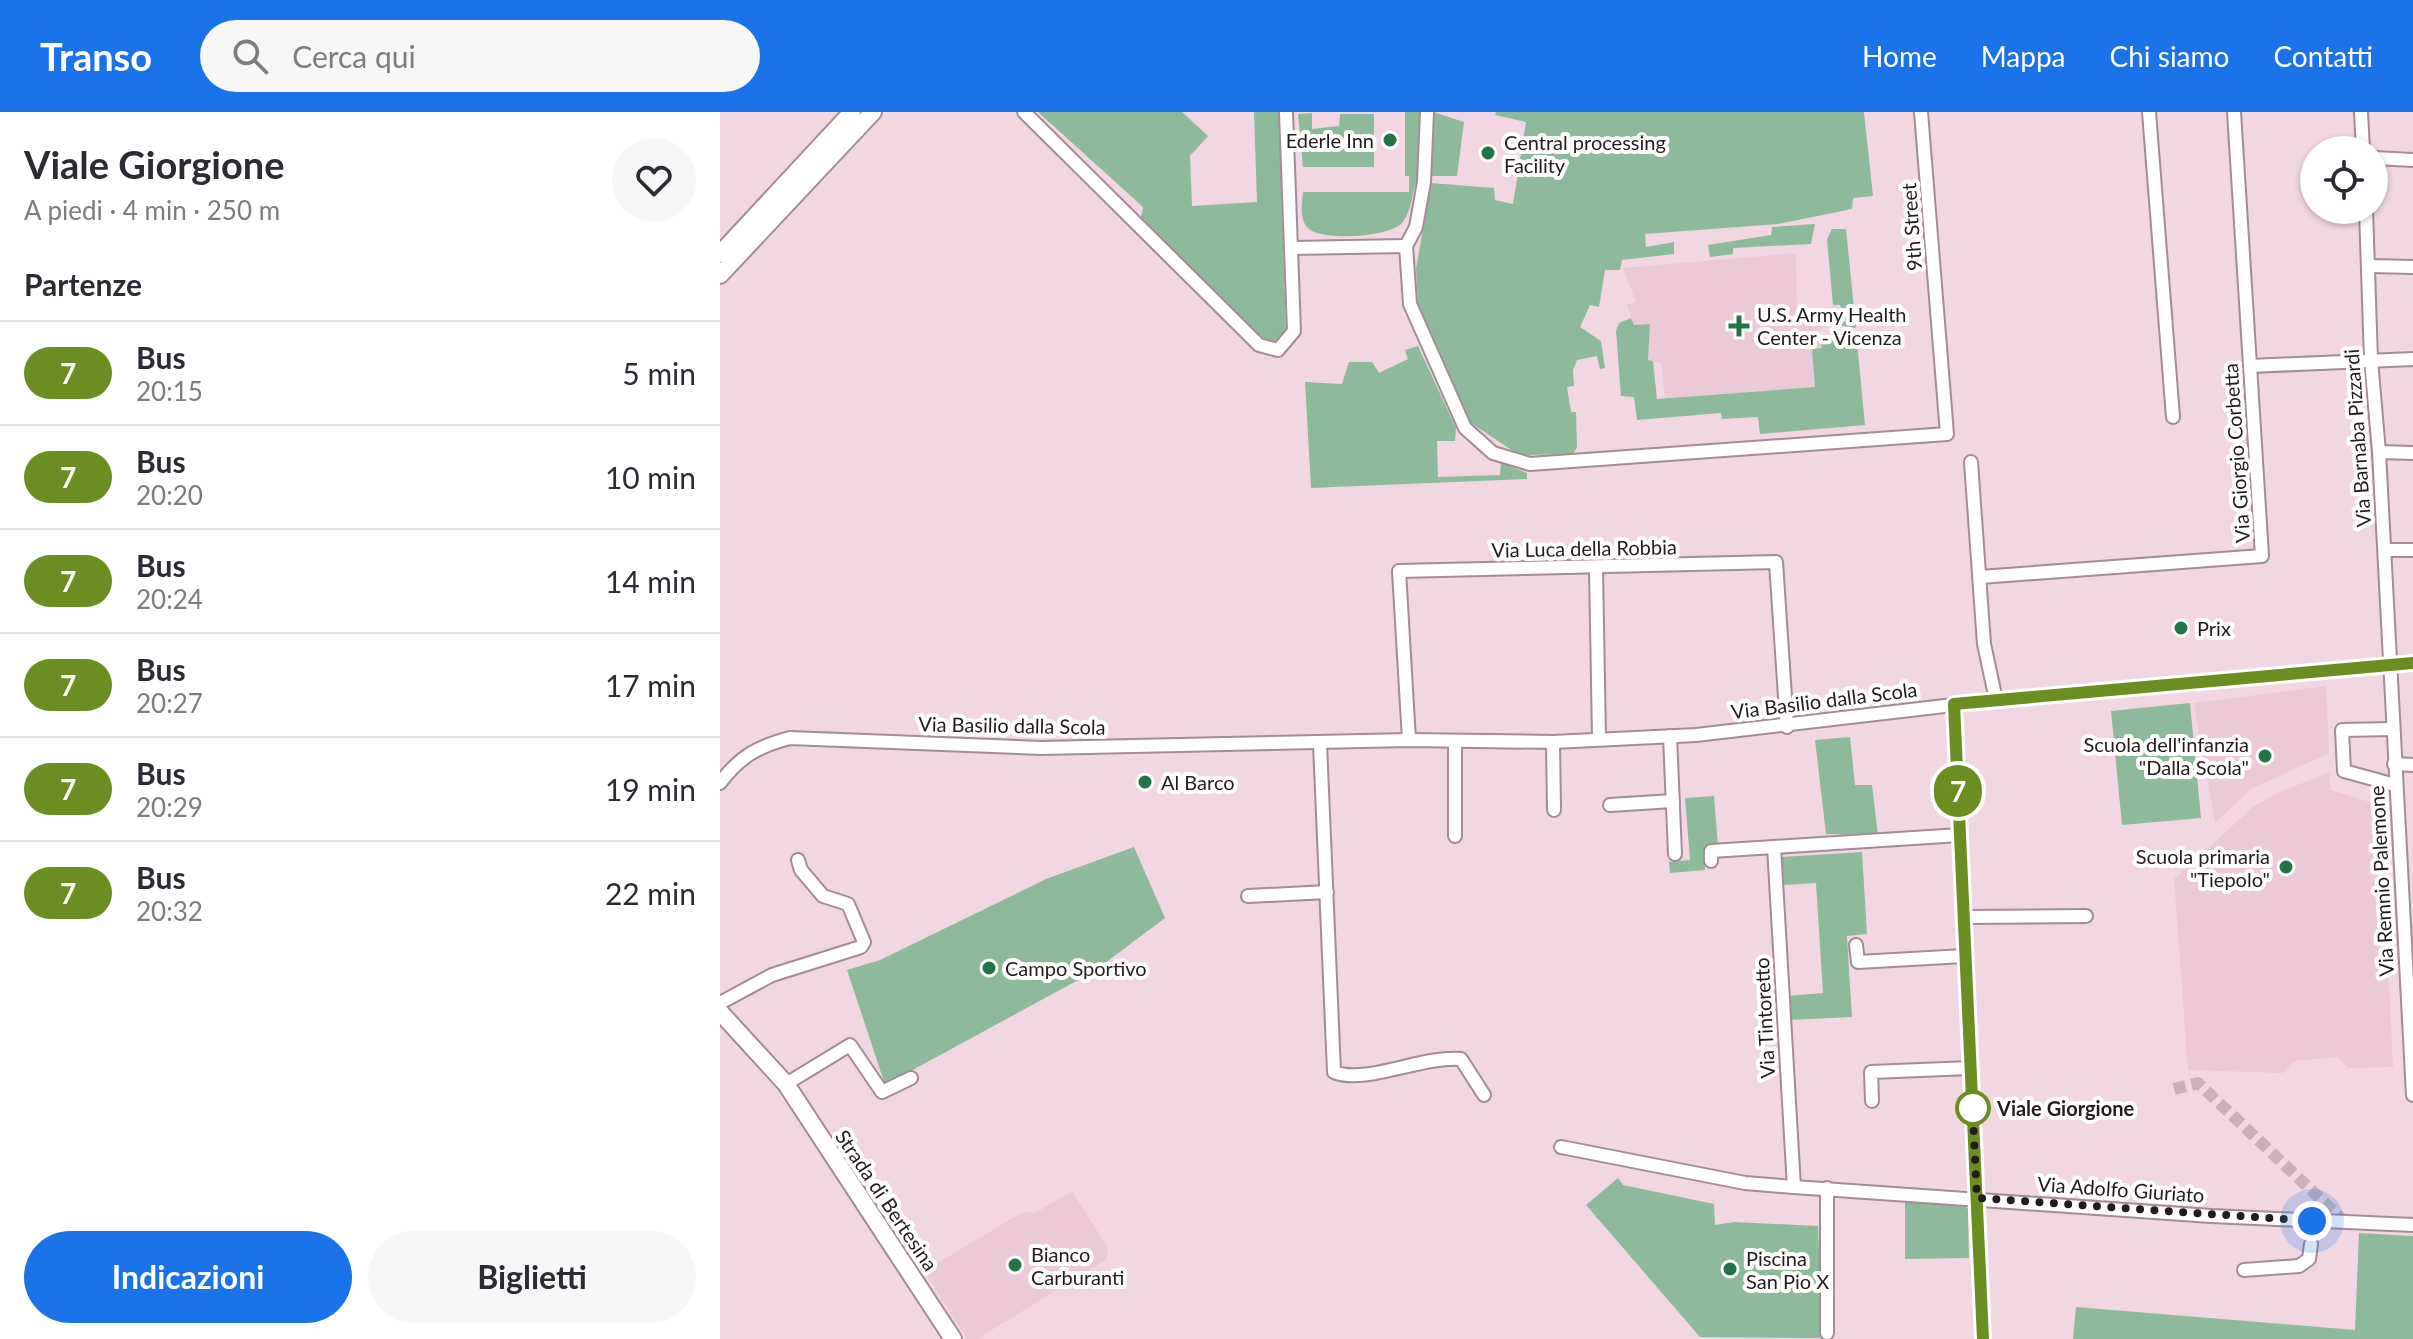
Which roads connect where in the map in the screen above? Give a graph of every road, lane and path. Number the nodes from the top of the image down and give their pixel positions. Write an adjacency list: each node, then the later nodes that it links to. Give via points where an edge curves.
1 (852, 112): 16 (main road)
2 (873, 112): 19 (main road)
3 (1024, 112): 15 (street, via 1265,350 1278,350 1294,331)
4 (1286, 112): 15 (street)
5 (1427, 112): 14 (street, via 1424,182 1416,227)
6 (1921, 112): 14 (street, 9th Street, via 1947,434 1530,464 1493,453 1465,428 1410,304)
7 (2149, 112): 23 (street)
8 (2234, 112): 22 (street, Via Giorgio Corbetta)
9 (2361, 112): 10 (street)
10 (2362, 136)
11 (2388, 159): 12 (street)
12 (2413, 160)
13 (2367, 224): 17 (street, Via Barnaba Pizzardi)
14 (1406, 246): 15 (street)
15 (1292, 248)
16 (720, 254)
17 (2369, 266): 18 (street); 21 (street, Via Barnaba Pizzardi)
18 (2413, 267)
19 (720, 275)
20 (2413, 359): 21 (street)
21 (2371, 360): 22 (street); 24 (street, Via Barnaba Pizzardi)
22 (2250, 366): 30 (street, Via Giorgio Corbetta, via 2262,556)
23 (2173, 417)
24 (2379, 452): 25 (street); 27 (street, Via Barnaba Pizzardi)
25 (2413, 453)
26 (1971, 462): 30 (street)
27 (2385, 550): 28 (street); 31 (street, Via Barnaba Pizzardi)
28 (2413, 550)
29 (1596, 569): 35 (street, Via Luca della Robbia, via 1776,562); 38 (street); 39 (street, Via Luca della Robbia, via 1399,571)
30 (1980, 577): 33 (street, via 1984,644)
31 (2388, 663): 32 (street, Via Basilio dalla Scola); 33 (street, Via Basilio dalla Scola); 36 (street, Via Remnio Palemone)
32 (2413, 663)
33 (1996, 700): 34 (street, Via Basilio dalla Scola)
34 (1954, 704): 35 (street, Via Basilio dalla Scola); 50 (street)
35 (1787, 727): 37 (street, Via Basilio dalla Scola)
36 (2392, 729): 43 (street, Via Remnio Palemone); 46 (street, via 2342,730 2344,771)
37 (1670, 736): 38 (street, Via Basilio dalla Scola); 47 (street)
38 (1599, 738): 41 (street, Via Basilio dalla Scola)
39 (1409, 740): 40 (street, Via Basilio dalla Scola); 42 (street, Via Basilio dalla Scola)
40 (1455, 741): 41 (street, Via Basilio dalla Scola); 51 (street)
41 (1553, 742): 49 (street)
42 (1320, 744): 45 (street, Via Basilio dalla Scola, via 1041,748 790,738 760,746 736,762); 57 (street)
43 (2394, 764): 44 (street); 46 (street, Via Remnio Palemone)
44 (2413, 765)
45 (720, 783)
46 (2395, 785): 56 (street, Via Remnio Palemone)
47 (1673, 801): 48 (street); 53 (street)
48 (1610, 805)
49 (1554, 810)
50 (1960, 835): 52 (street); 60 (street)
51 (1455, 836)
52 (1774, 847): 55 (street, via 1711,851); 74 (street, Via Tintoretto)
53 (1675, 854)
54 (798, 860): 63 (street, via 823,896 848,904 864,942 772,975)
55 (1711, 861)
56 (2406, 866): 71 (street, Via Remnio Palemone)
57 (1327, 892): 58 (street); 70 (street, via 1334,1072 1353,1075 1461,1059)
58 (1248, 896)
59 (2086, 916): 60 (street)
60 (1963, 917): 62 (street)
61 (1856, 945): 62 (street, via 1858,962)
62 (1964, 956): 67 (street)
63 (720, 1003)
64 (720, 1012): 66 (main road, Strada di Bertesina)
65 (720, 1022): 66 (main road, Strada di Bertesina)
66 (738, 1034): 69 (main road, Strada di Bertesina)
67 (1970, 1068): 72 (street, via 1871,1072); 76 (street)
68 (911, 1078): 69 (street, via 882,1092 850,1045)
69 (786, 1084): 81 (main road, Strada di Bertesina)
70 (1484, 1095)
71 (2413, 1095)
72 (1872, 1101)
73 (1561, 1147): 74 (street, Via Adolfo Giuriato, via 1745,1183)
74 (1794, 1187): 75 (street, Via Adolfo Giuriato)
75 (1827, 1188): 76 (street, Via Adolfo Giuriato); 80 (street)
76 (1977, 1198): 77 (street, Via Adolfo Giuriato); 82 (street)
77 (2413, 1225)
78 (2311, 1244): 79 (street, via 2309,1259 2299,1266)
79 (2244, 1270)
80 (1827, 1333)
81 (953, 1339)
82 (1983, 1339)

